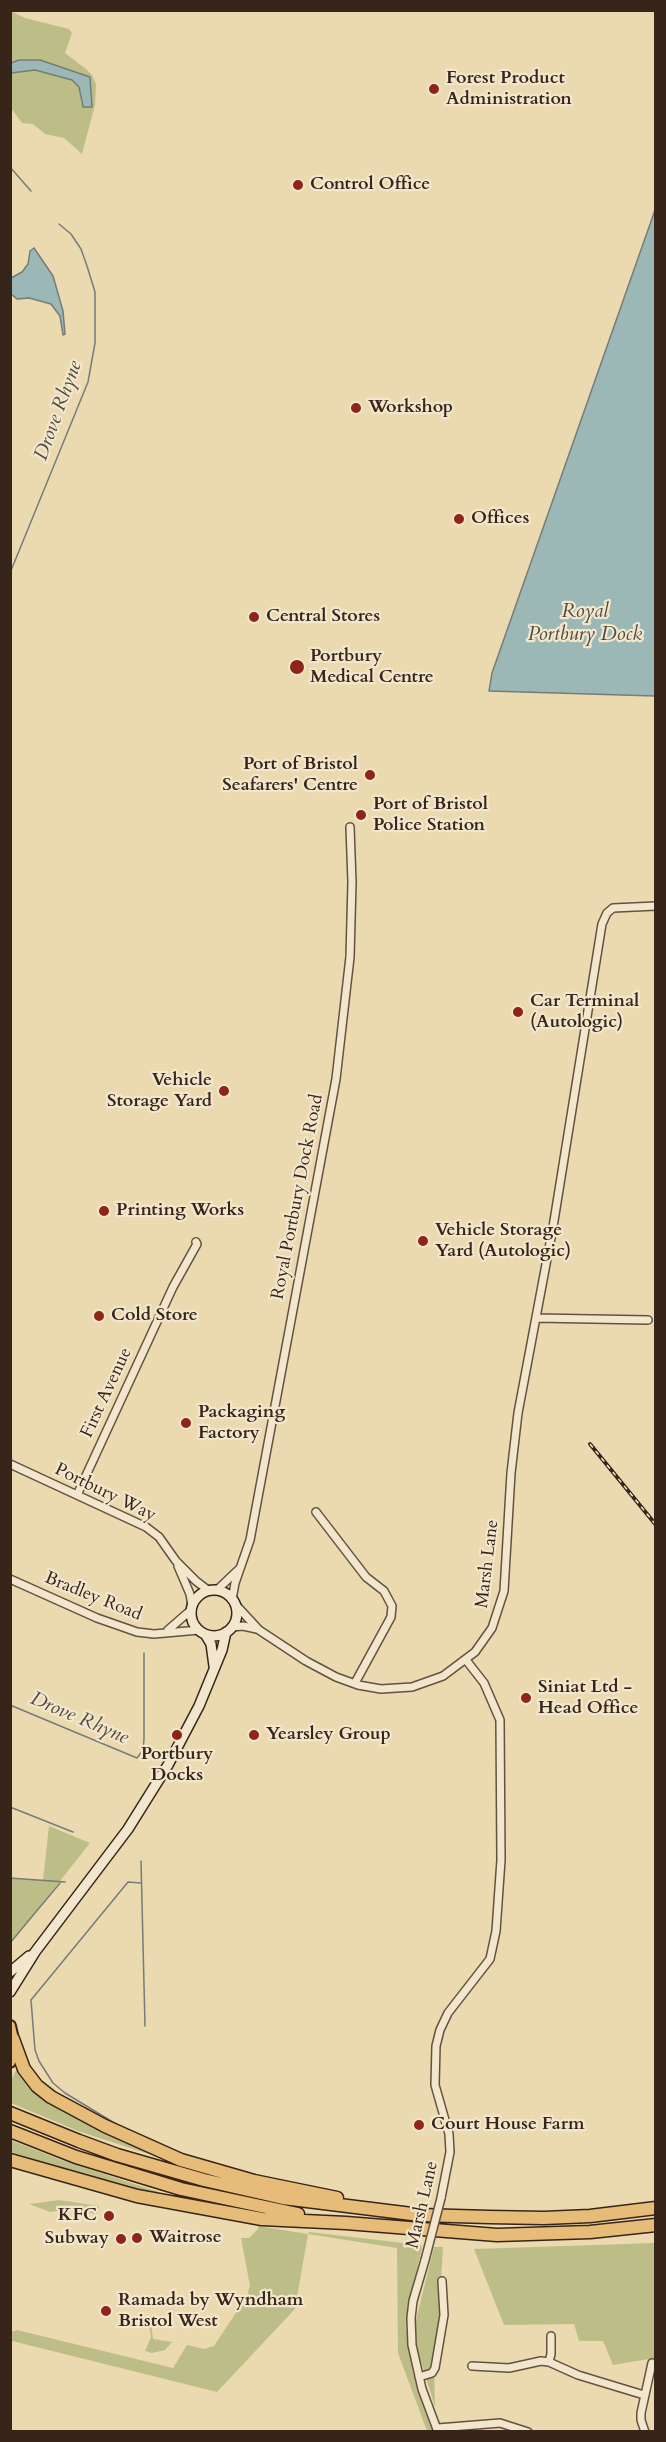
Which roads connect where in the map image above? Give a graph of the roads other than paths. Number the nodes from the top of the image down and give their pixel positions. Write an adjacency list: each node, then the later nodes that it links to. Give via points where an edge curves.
1 (350, 827): 10 (street, Royal Portbury Dock Road, via 350,957 336,1079 250,1540)
2 (656, 906): 4 (street, Marsh Lane, via 613,908 602,924)
3 (196, 1242): 7 (street, First Avenue)
4 (536, 1318): 5 (street); 19 (street, Marsh Lane, via 518,1413 502,1600 492,1628)
5 (648, 1320)
6 (10, 1464): 7 (street, Portbury Way)
7 (77, 1495): 9 (street, Portbury Way, via 146,1527 159,1537)
8 (316, 1512): 21 (street, via 366,1577 384,1591 392,1606 391,1617)
9 (176, 1561): 12 (street, Portbury Way); 14 (street, Portbury Way)
10 (240, 1569): 12 (street, Royal Portbury Dock Road); 13 (street, Royal Portbury Dock Road)
11 (10, 1579): 17 (street, Bradley Road, via 128,1630 154,1634)
12 (213, 1591): 13 (street, via 225,1593); 14 (street, via 196,1598)
13 (233, 1602): 15 (street, via 236,1618); 16 (street)
14 (192, 1608): 17 (street); 18 (street, via 193,1621)
15 (229, 1629): 16 (street, via 243,1626); 18 (street, via 216,1635); 20 (street)
16 (259, 1630): 21 (street, via 313,1665)
17 (166, 1631): 18 (street, Bradley Road)
18 (202, 1632): 20 (street, via 211,1644)
19 (466, 1660): 21 (street, via 443,1676 412,1687 381,1689); 40 (street, Marsh Lane, bridge, via 484,1683 500,1720 501,1860 490,1959 448,2013 436,2046 435,2085 450,2152 411,2318)
20 (214, 1666): 22 (street, via 199,1706 168,1765 128,1829)
21 (355, 1683)
22 (34, 1952): 23 (street); 24 (street)
23 (10, 1972)
24 (10, 1992)
25 (10, 2026): 26 (main road)
26 (13, 2039): 27 (main road); 32 (highway, via 29,2077 51,2097 181,2160 254,2181)
27 (10, 2062)
28 (10, 2113): 32 (highway, via 98,2148 204,2180 283,2198)
29 (10, 2131): 33 (highway, via 76,2157 181,2189)
30 (10, 2160): 33 (highway, via 137,2196 262,2219)
31 (656, 2208): 32 (highway, via 544,2218)
32 (420, 2215)
33 (346, 2223): 34 (highway, via 497,2235)
34 (656, 2225)
35 (442, 2281): 40 (street, via 444,2315 435,2368)
36 (551, 2336): 38 (street)
37 (480, 2358): 38 (street, via 476,2367 509,2368)
38 (549, 2362): 42 (street)
39 (652, 2363): 41 (street)
40 (419, 2377): 43 (street, Marsh Lane)
41 (652, 2379): 42 (street)
42 (644, 2395): 45 (street, via 641,2420)
43 (438, 2430): 44 (street, via 500,2423)
44 (528, 2432)
45 (645, 2432)

